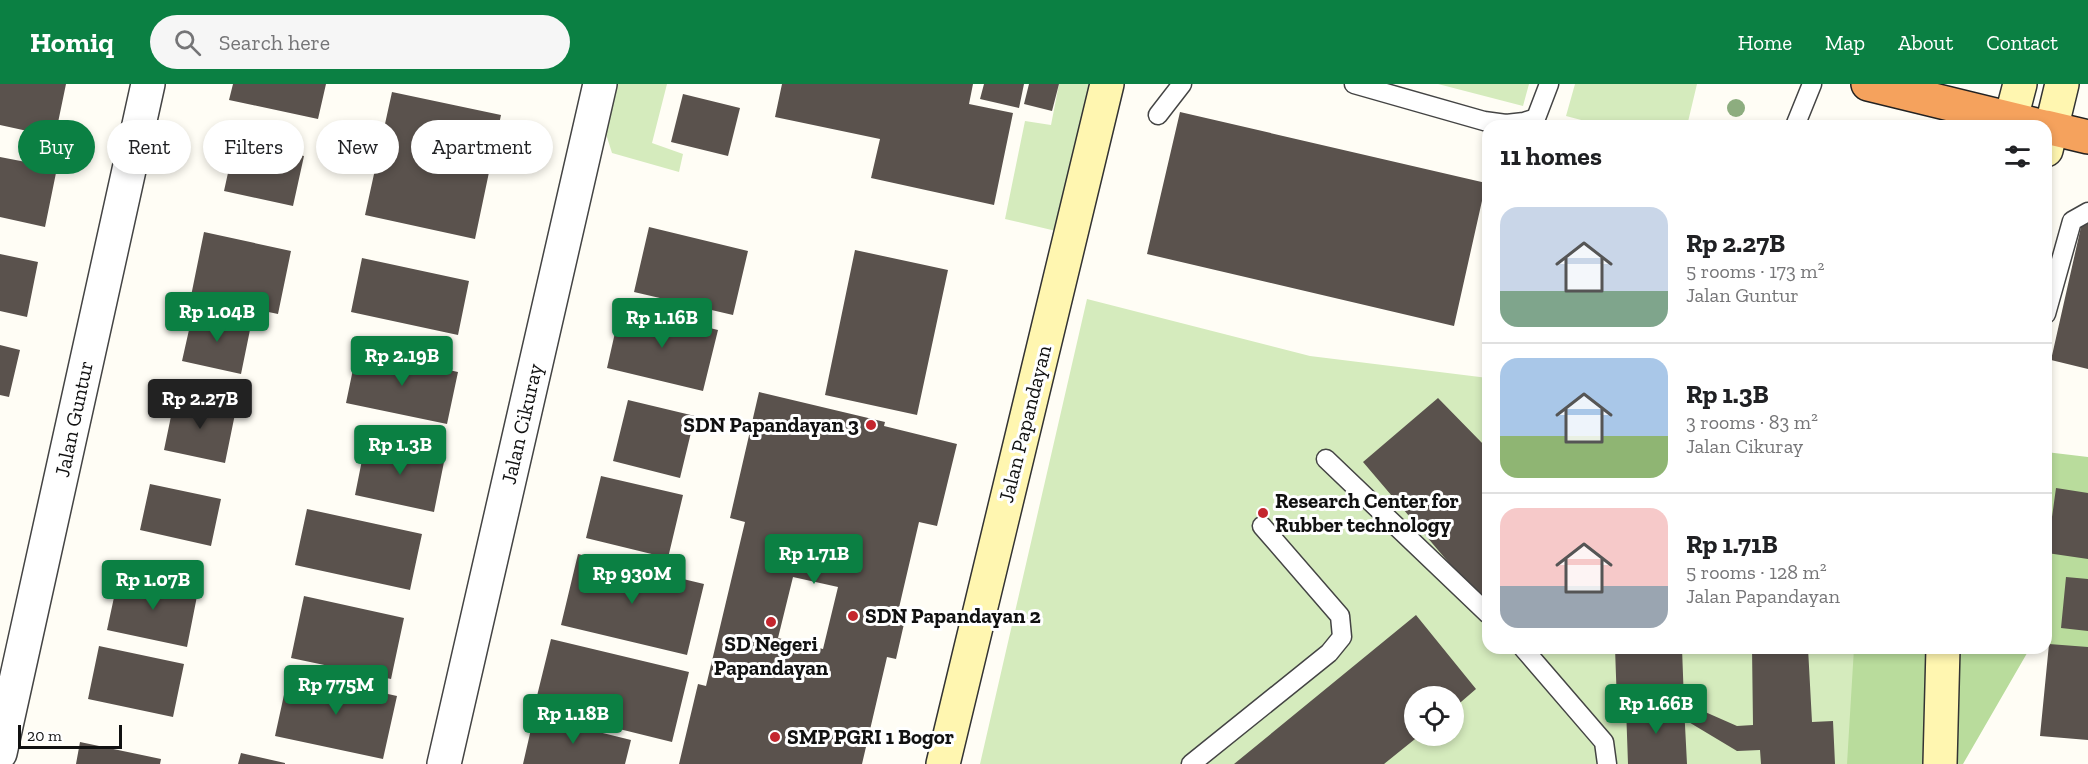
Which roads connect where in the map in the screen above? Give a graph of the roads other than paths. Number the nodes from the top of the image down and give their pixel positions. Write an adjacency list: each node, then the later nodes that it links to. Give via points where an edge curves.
1 (148, 84): 27 (street, Jalan Guntur)
2 (600, 84): 28 (street, Jalan Cikuray)
3 (1107, 84): 29 (street, Jalan Papandayan)
4 (1182, 84): 11 (lane)
5 (1354, 84): 12 (lane)
6 (1549, 84): 13 (lane, via 1536,118)
7 (1812, 84): 14 (lane)
8 (1868, 84): 15 (highway)
9 (2020, 84): 16 (street)
10 (2062, 84): 17 (street)
11 (1158, 115)
12 (1482, 120)
13 (1530, 120)
14 (1797, 120)
15 (1998, 120)
16 (2031, 120)
17 (2040, 120)
18 (2052, 132): 19 (highway)
19 (2088, 136)
20 (2088, 212): 21 (lane, via 2072,221)
21 (2052, 293)
22 (1326, 459): 24 (lane)
23 (1262, 526): 30 (lane, via 1340,616 1342,637 1329,653)
24 (1482, 608)
25 (1528, 654): 31 (lane, via 1604,742)
26 (1943, 654): 32 (street)
27 (0, 753)
28 (444, 764)
29 (943, 764)
30 (1191, 764)
31 (1607, 764)
32 (1940, 764)

